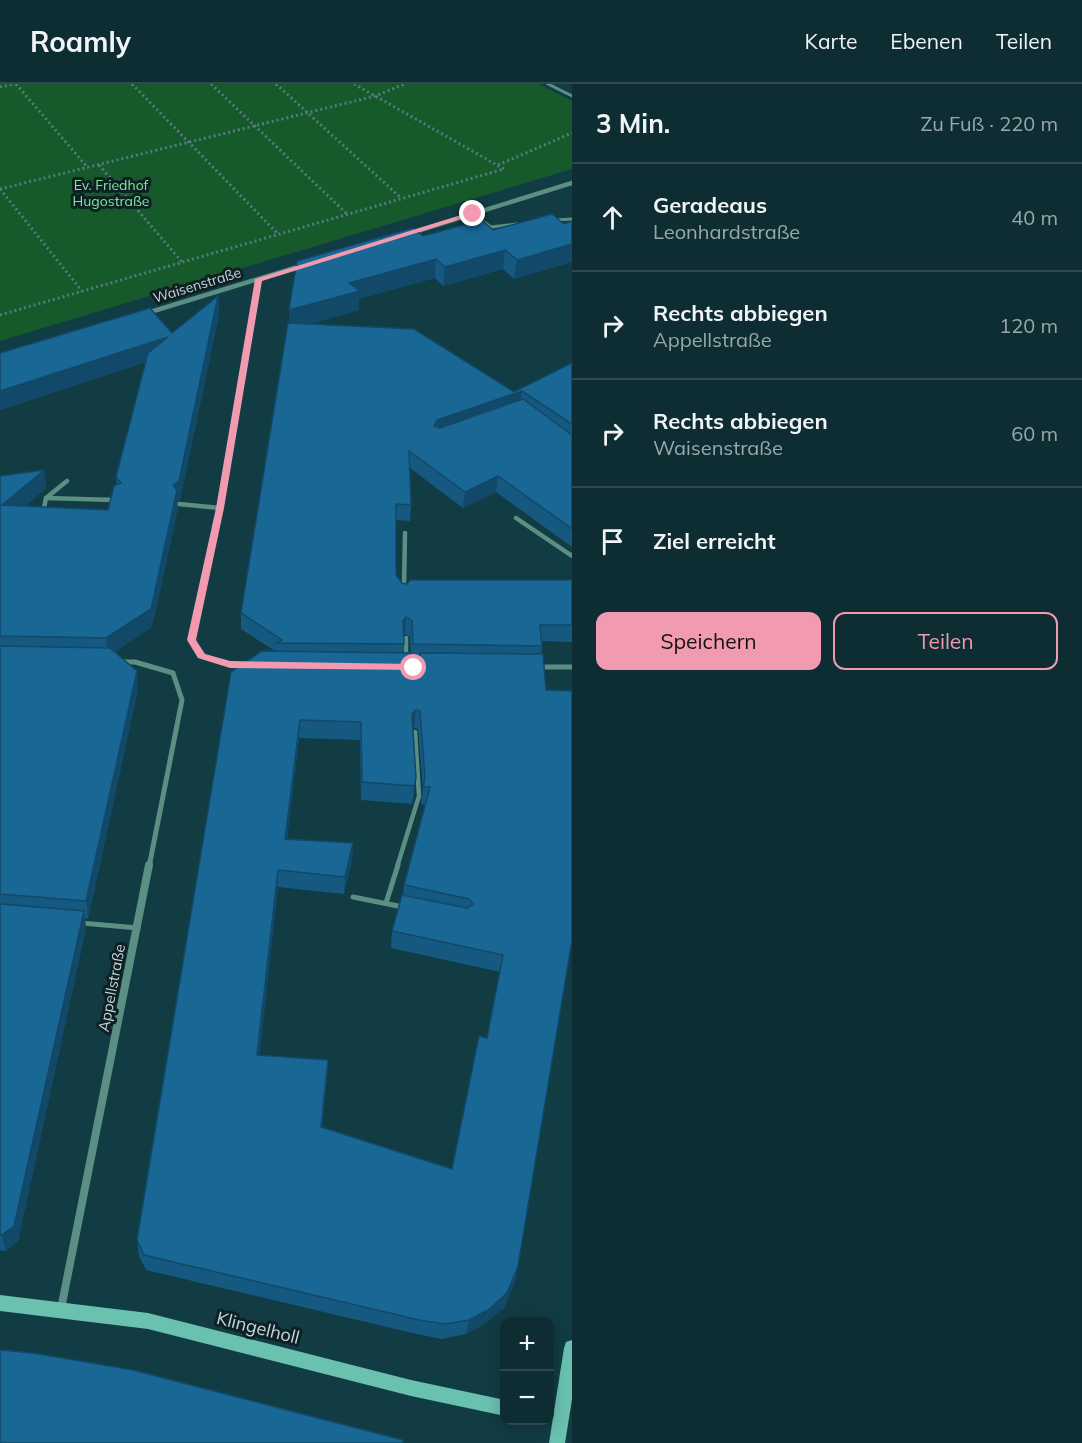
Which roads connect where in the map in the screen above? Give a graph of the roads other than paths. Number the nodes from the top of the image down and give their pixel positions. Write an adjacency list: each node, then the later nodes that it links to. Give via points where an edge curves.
1 (548, 84): 2 (lane)
2 (572, 96)
3 (572, 183): 4 (street)
4 (473, 214): 7 (lane, via 491,227); 8 (street)
5 (572, 219): 6 (lane)
6 (549, 221)
7 (526, 223)
8 (406, 234)
9 (315, 262): 10 (street, Waisenstraße)
10 (259, 279): 11 (street, Waisenstraße); 16 (street)
11 (135, 316)
12 (67, 481): 13 (lane)
13 (46, 498): 14 (lane); 17 (lane)
14 (118, 500)
15 (179, 504): 16 (lane)
16 (220, 508): 24 (street, via 191,640 201,656)
17 (42, 514)
18 (516, 518): 20 (lane)
19 (405, 533): 21 (lane)
20 (572, 556)
21 (404, 596)
22 (406, 639): 26 (lane)
23 (113, 662): 36 (street, Appellstraße, via 135,662 173,673 182,700)
24 (253, 665)
25 (395, 667): 26 (street)
26 (410, 667): 29 (street); 30 (lane)
27 (527, 667): 28 (street)
28 (572, 667)
29 (436, 668)
30 (414, 677)
31 (415, 732): 33 (lane, via 418,796)
32 (353, 897): 33 (lane)
33 (386, 903): 34 (lane)
34 (409, 908)
35 (69, 922): 36 (lane)
36 (138, 928): 38 (street, Appellstraße)
37 (0, 1303): 38 (street, Klingelholl)
38 (61, 1309): 40 (street, Klingelholl, via 148,1322)
39 (572, 1348): 41 (street)
40 (500, 1407)
41 (555, 1420): 42 (street)
42 (557, 1443)

